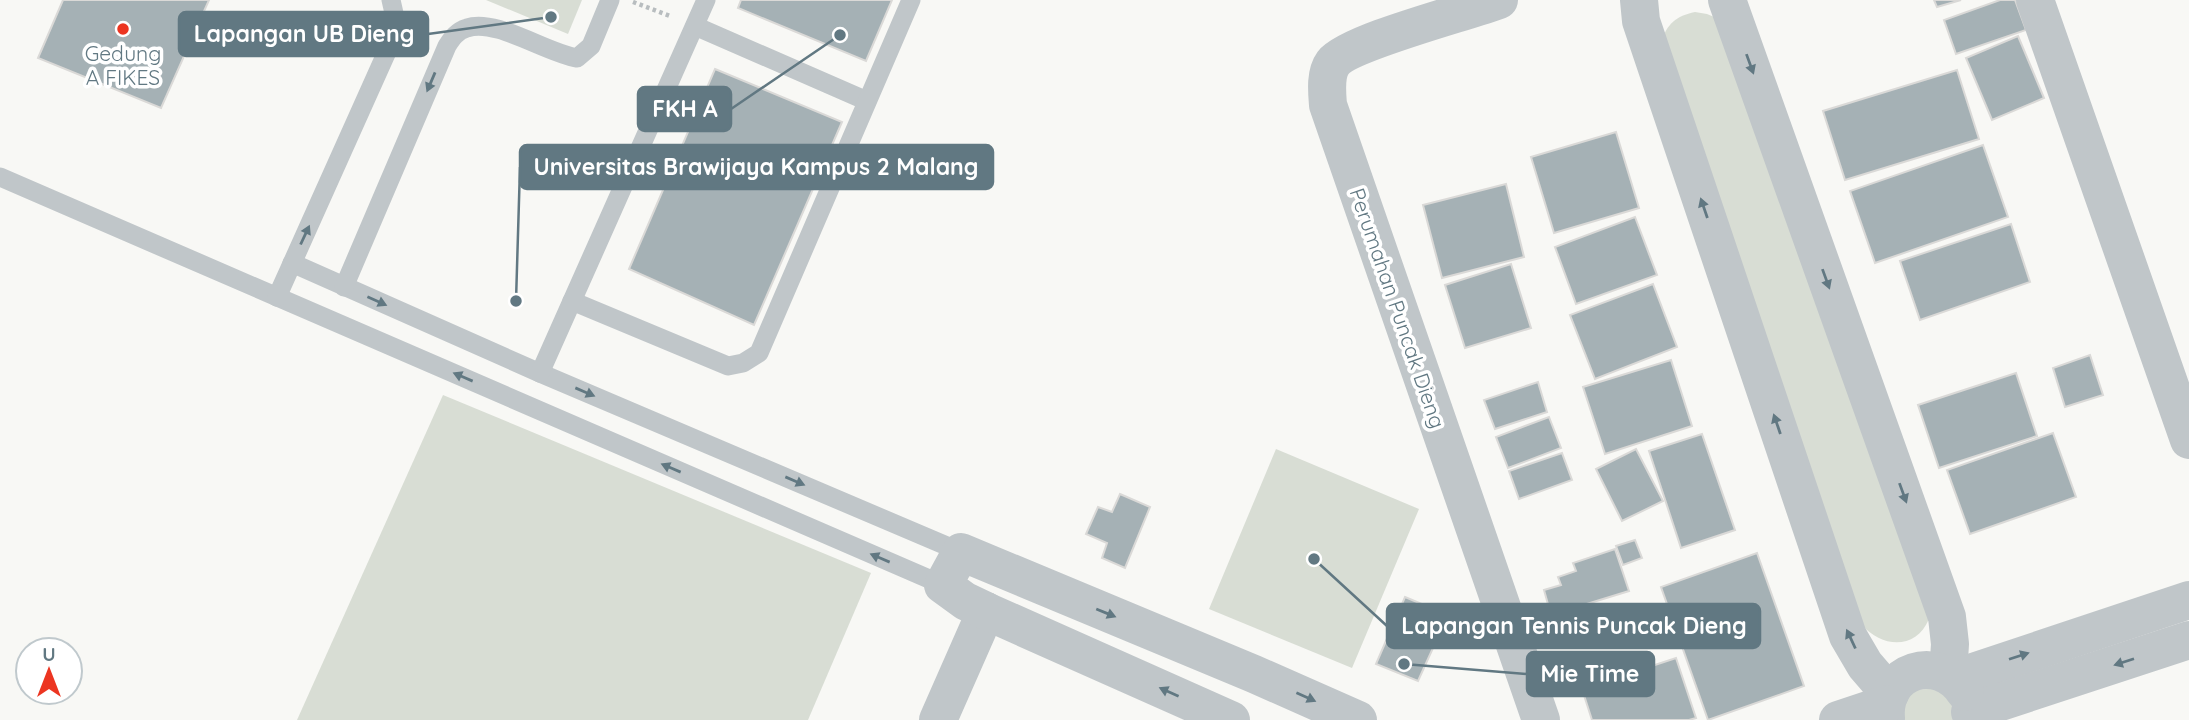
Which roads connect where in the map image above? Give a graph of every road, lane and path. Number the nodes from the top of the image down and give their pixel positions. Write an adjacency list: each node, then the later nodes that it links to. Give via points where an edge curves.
1 (391, 0): 13 (lane, one-way to 1, via 394,36)
2 (610, 0): 14 (lane, one-way to 14, via 591,46 577,58 495,29 468,27 454,35)
3 (629, 0): 10 (path)
4 (706, 0): 10 (lane)
5 (911, 0): 11 (lane)
6 (1499, 0): 31 (street, Perumahan Puncak Dieng, via 1350,51 1333,63 1327,82 1328,105)
7 (1639, 0): 26 (street, one-way to 7, via 1848,636 1641,21)
8 (1727, 0): 25 (street, one-way to 25, via 1947,617)
9 (2035, 0): 17 (street)
10 (695, 26): 11 (lane); 16 (lane)
11 (867, 101): 16 (lane, via 759,353 728,366)
12 (0, 177): 15 (lane)
13 (292, 263): 14 (lane); 15 (lane)
14 (344, 287): 18 (lane, one-way to 18)
15 (277, 297): 21 (lane, one-way to 15)
16 (572, 301): 18 (lane)
17 (2175, 359): 19 (street)
18 (540, 373): 20 (lane, one-way to 20)
19 (2189, 440)
20 (961, 552): 21 (street); 30 (street, one-way to 30)
21 (943, 585): 23 (street)
22 (2189, 600): 25 (street, one-way to 22)
23 (986, 611): 28 (street, one-way to 23); 29 (street)
24 (2189, 640): 27 (street, one-way to 27)
25 (1951, 676): 26 (street, via 1937,670 1915,671 1896,684); 27 (street, via 1965,690)
26 (1888, 706): 32 (street)
27 (1970, 716)
28 (1217, 717)
29 (938, 720)
30 (1358, 720)
31 (1541, 720)
32 (1838, 720)

